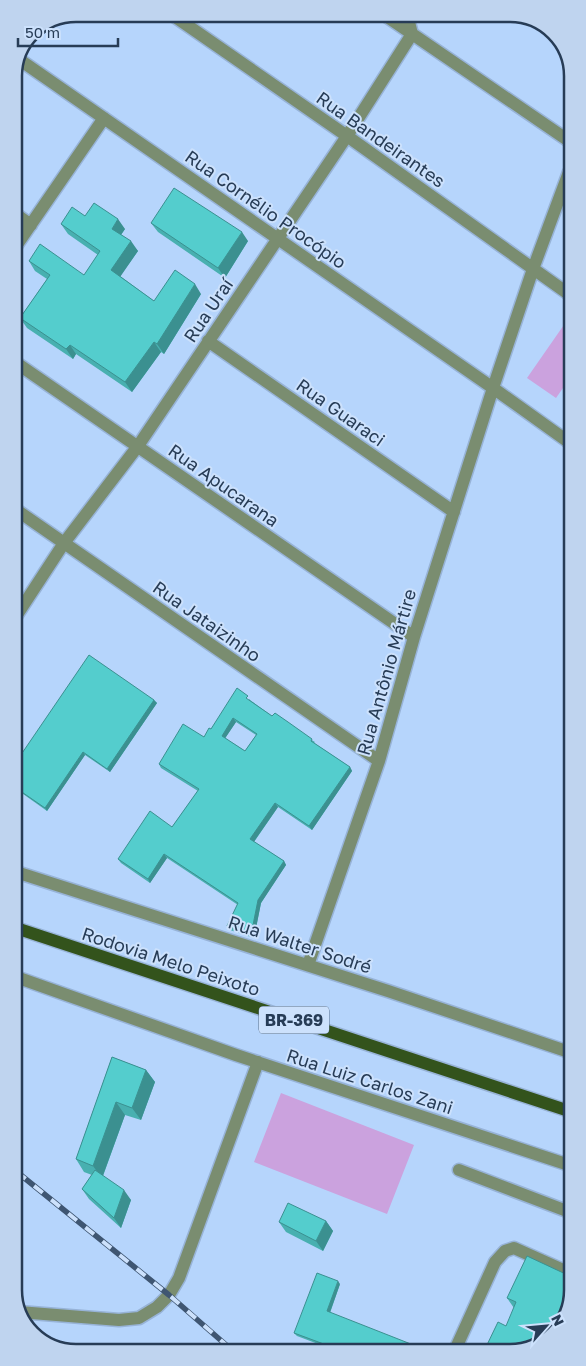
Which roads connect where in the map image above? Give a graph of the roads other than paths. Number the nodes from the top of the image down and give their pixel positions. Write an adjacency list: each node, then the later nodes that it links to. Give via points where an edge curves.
1 (183, 22): 7 (street, Rua Bandeirantes)
2 (396, 23): 4 (street)
3 (409, 23): 4 (street)
4 (412, 34): 7 (street, Rua Uraí); 8 (street)
5 (24, 63): 6 (street, Rua Cornélio Procópio)
6 (104, 118): 11 (street); 13 (street, Rua Cornélio Procópio)
7 (348, 136): 13 (street, Rua Uraí); 14 (street, Rua Bandeirantes)
8 (564, 138)
9 (564, 185): 14 (street, Rua Antônio Mártire)
10 (23, 219): 11 (street)
11 (31, 225): 12 (street)
12 (23, 236)
13 (278, 238): 16 (street, Rua Uraí); 18 (street, Rua Cornélio Procópio)
14 (533, 269): 15 (street, Rua Bandeirantes); 18 (street, Rua Antônio Mártire)
15 (564, 290)
16 (208, 341): 20 (street, Rua Uraí); 21 (street, Rua Guaraci)
17 (23, 367): 20 (street, Rua Apucarana)
18 (493, 388): 19 (street, Rua Cornélio Procópio); 21 (street, Rua Antônio Mártire)
19 (564, 439)
20 (138, 446): 23 (street, Rua Uraí); 25 (street, Rua Apucarana)
21 (454, 512): 25 (street, Rua Antônio Mártire)
22 (23, 514): 23 (street, Rua Jataizinho)
23 (64, 543): 24 (street, Rua Uraí); 26 (street, Rua Jataizinho)
24 (23, 606)
25 (414, 637): 26 (street, Rua Antônio Mártire)
26 (379, 761): 29 (street, Rua Antônio Mártire)
27 (22, 874): 29 (street, Rua Walter Sodré)
28 (22, 930): 33 (main road, Rodovia Melo Peixoto / BR-369)
29 (308, 965): 31 (street, Rua Walter Sodré)
30 (22, 980): 32 (street, Rua Luiz Carlos Zani)
31 (564, 1050)
32 (258, 1062): 34 (street, Rua Luiz Carlos Zani); 38 (street, via 179,1278 157,1307 139,1318 119,1320)
33 (564, 1109)
34 (564, 1163)
35 (459, 1170): 36 (street)
36 (564, 1210)
37 (564, 1270): 39 (street, via 514,1248 505,1251 495,1262)
38 (28, 1313)
39 (458, 1344)

